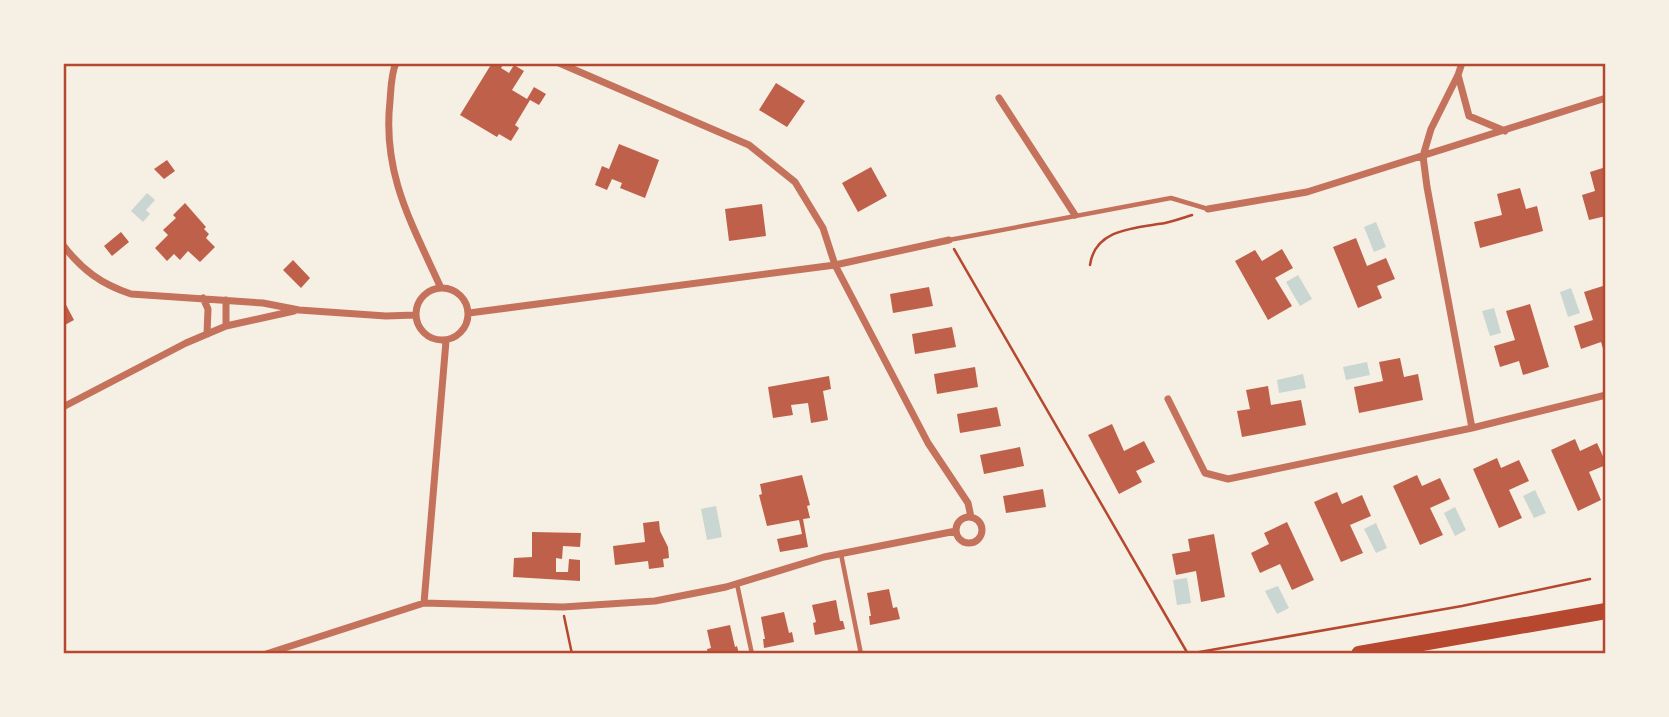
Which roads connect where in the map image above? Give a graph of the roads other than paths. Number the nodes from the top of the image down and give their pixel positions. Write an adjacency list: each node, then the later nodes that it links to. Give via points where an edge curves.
1 (396, 63): 14 (street, via 387,128 392,171)
2 (559, 63): 13 (street, via 748,145 795,182 823,228)
3 (1462, 63): 4 (street)
4 (1458, 75): 7 (street, via 1469,116); 8 (street)
5 (999, 98): 10 (street)
6 (1606, 99): 7 (street)
7 (1505, 131): 8 (street)
8 (1423, 156): 9 (street, via 1307,191); 26 (street)
9 (1208, 209): 10 (lane, via 1171,198)
10 (1075, 215): 11 (lane)
11 (949, 240): 13 (street)
12 (63, 245): 15 (street, via 77,264 111,287 131,293)
13 (835, 265): 18 (street); 27 (street, via 928,443 968,503)
14 (441, 288): 18 (street, via 462,296); 19 (street, via 421,298)
15 (203, 298): 16 (street); 21 (street, via 208,309)
16 (226, 300): 17 (street); 20 (street)
17 (299, 310): 19 (street); 20 (street)
18 (469, 313): 22 (street, via 460,334)
19 (415, 315): 22 (street, via 429,338)
20 (226, 326): 21 (street)
21 (207, 334): 25 (street)
22 (446, 341): 31 (street)
23 (1606, 395): 26 (street)
24 (1168, 400): 26 (street, via 1205,473 1228,479)
25 (63, 407)
26 (1472, 428)
27 (971, 517): 28 (street, via 960,520); 28 (street, via 981,525 979,537 964,541)
28 (956, 531): 29 (street)
29 (841, 554): 30 (street); 35 (lane)
30 (737, 584): 31 (street, via 655,601 563,607); 34 (lane)
31 (424, 603): 33 (street)
32 (1606, 611): 36 (highway)
33 (266, 654)
34 (752, 654)
35 (860, 654)
36 (1359, 654)

